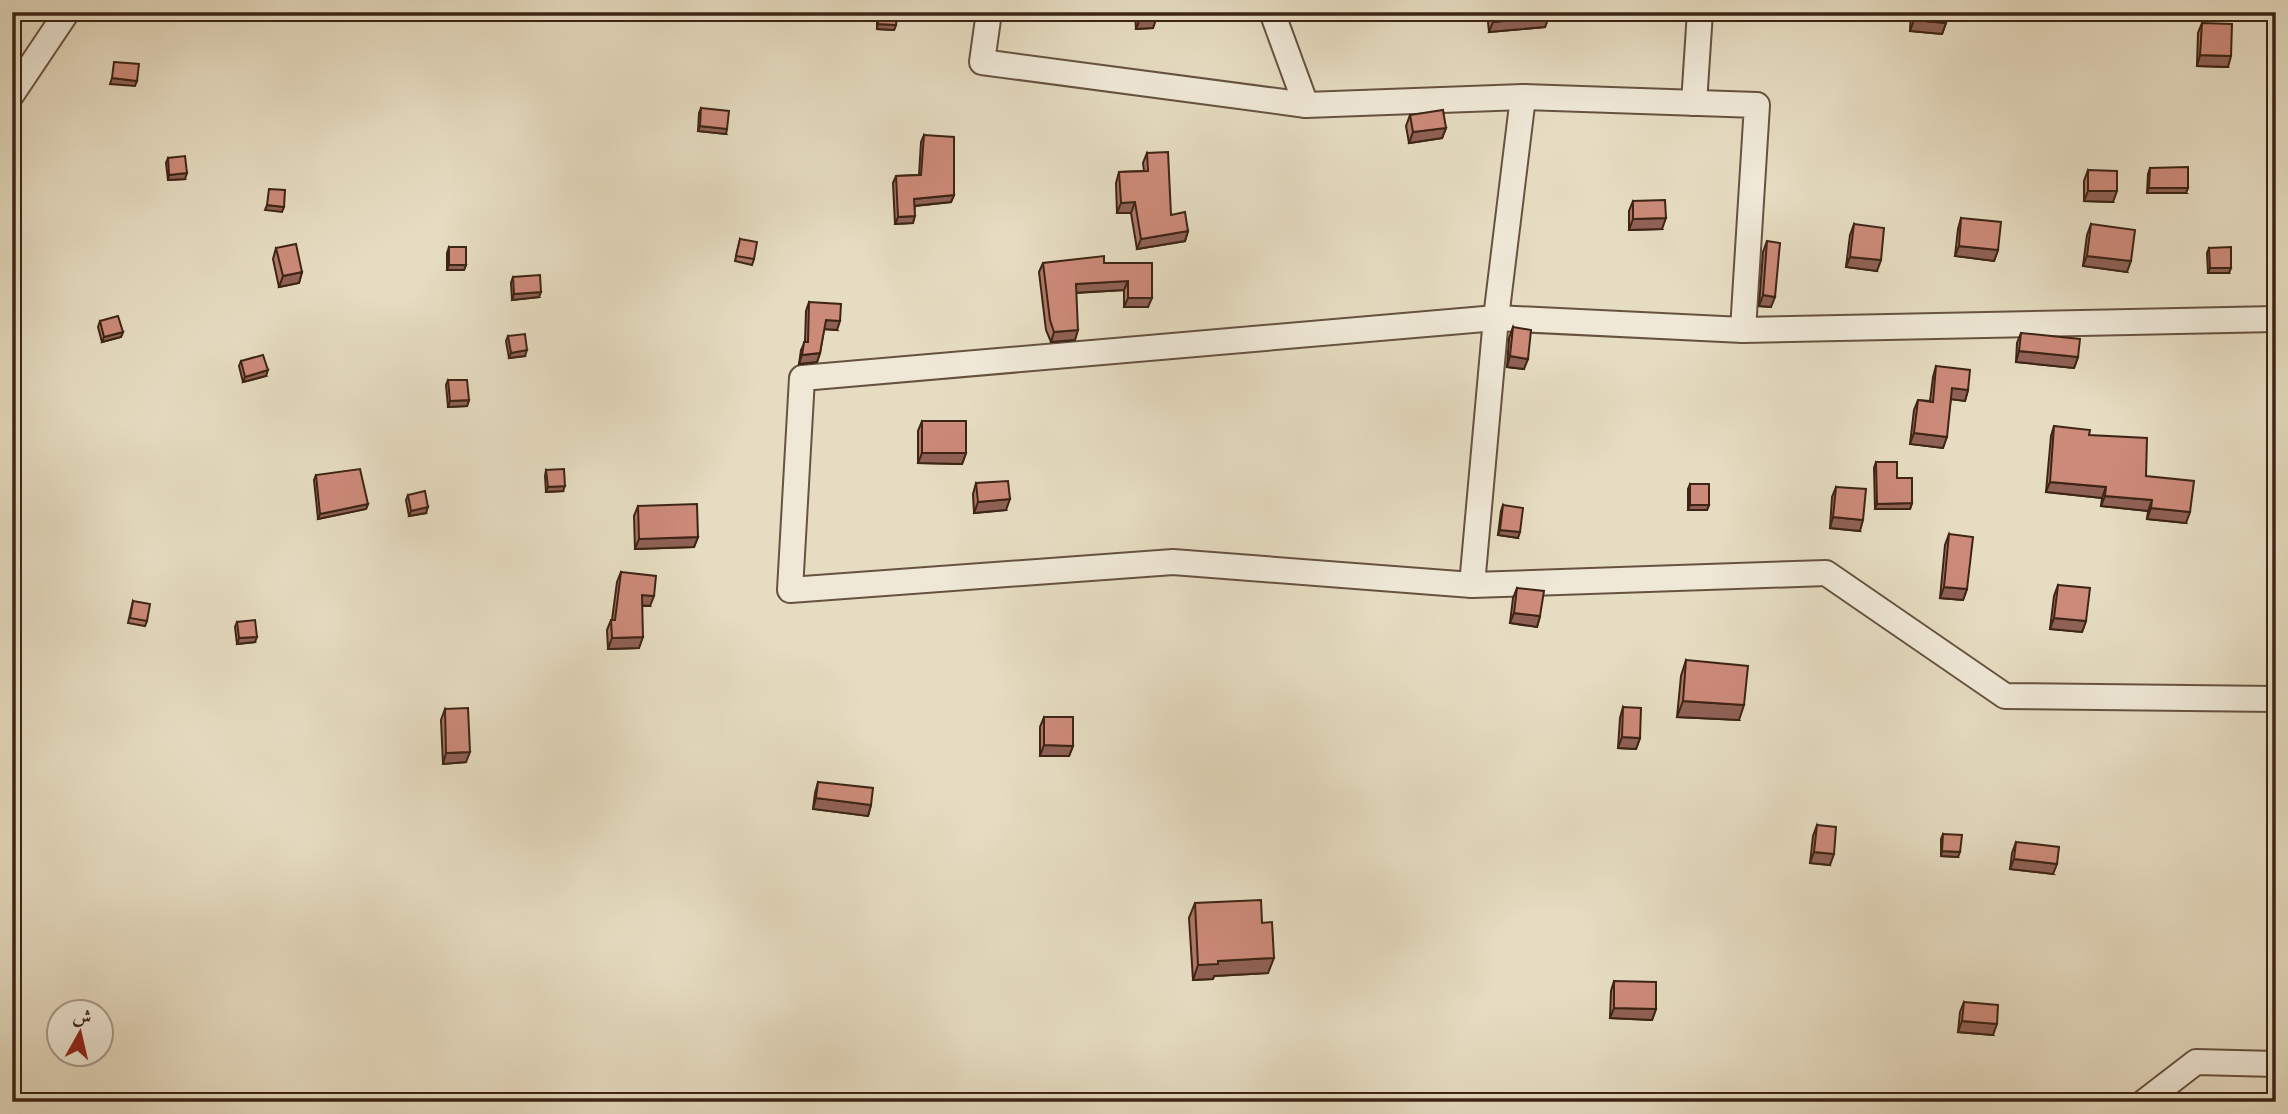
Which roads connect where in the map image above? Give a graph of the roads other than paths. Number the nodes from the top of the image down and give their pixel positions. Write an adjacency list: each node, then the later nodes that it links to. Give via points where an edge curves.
1 (67, 12): 5 (street)
2 (989, 12): 8 (street, via 982,62)
3 (1272, 12): 8 (street)
4 (1700, 12): 7 (street)
5 (12, 94)
6 (1523, 97): 7 (street); 8 (street); 9 (street)
7 (1694, 103): 11 (street, via 1757,105)
8 (1306, 105)
9 (1496, 317): 11 (street); 12 (street); 12 (street, via 802,378 790,590 1173,562)
10 (2276, 319): 11 (street)
11 (1743, 330)
12 (1472, 585): 13 (street, via 1826,573 2005,696)
13 (2276, 699)
14 (2276, 1064): 15 (street, via 2196,1062)
15 (2144, 1102)

